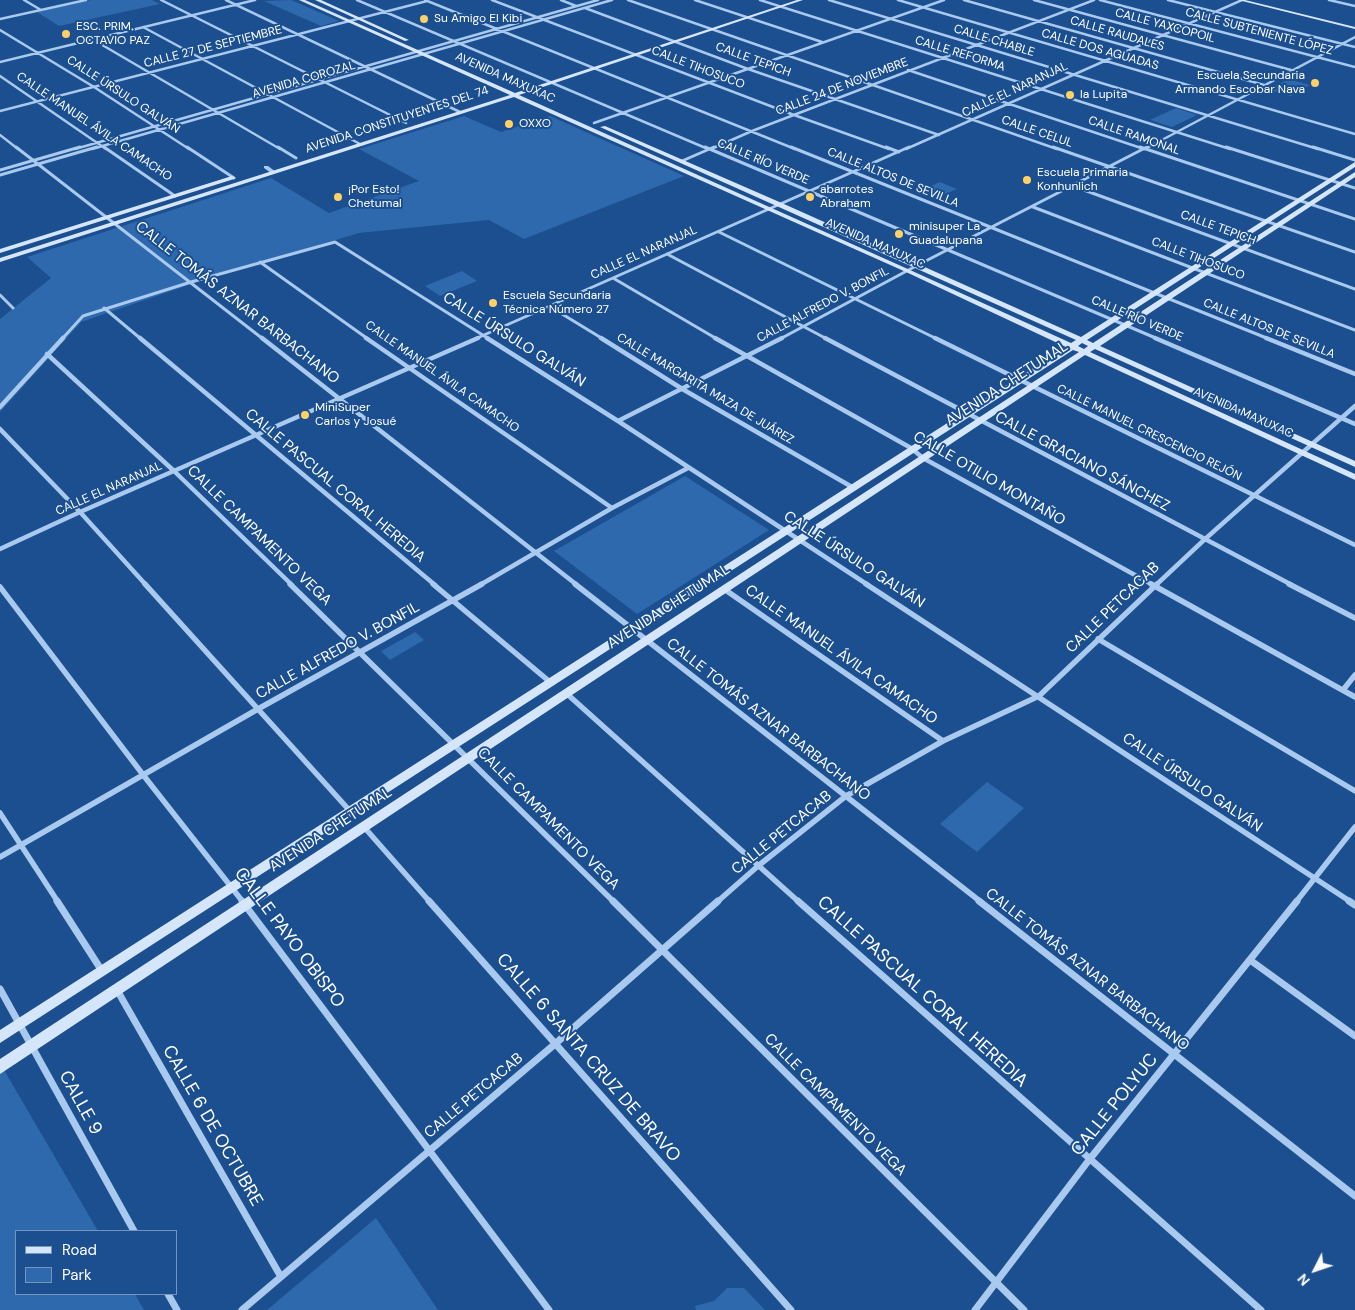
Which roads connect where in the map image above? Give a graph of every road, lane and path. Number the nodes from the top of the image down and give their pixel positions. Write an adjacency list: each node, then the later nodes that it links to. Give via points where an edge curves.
1 (24, 0): 38 (street)
2 (86, 0): 38 (street)
3 (161, 0): 41 (street)
4 (226, 0): 31 (street)
5 (255, 0): 31 (street)
6 (301, 0): 49 (main road, AVENIDA MAXUXAC)
7 (317, 0): 43 (main road, AVENIDA MAXUXAC)
8 (357, 0): 39 (street, CALLE RÍO VERDE)
9 (427, 0): 39 (street, CALLE 27 DE SEPTIEMBRE); 56 (street, CALLE ALTOS DE SEVILLA)
10 (492, 0): 44 (street, CALLE TIHOSUCO)
11 (561, 0): 32 (street, CALLE TEPICH)
12 (598, 0): 32 (street, AVENIDA COROZAL)
13 (612, 0): 35 (street, AVENIDA COROZAL)
14 (628, 0): 54 (street, CALLE CELUL)
15 (695, 0): 42 (street)
16 (760, 0): 30 (street, CALLE REFORMA)
17 (785, 0): 30 (main road, AVENIDA CONSTITUYENTES DEL 74)
18 (801, 0): 33 (main road, AVENIDA CONSTITUYENTES DEL 74)
19 (829, 0): 46 (street, CALLE CHABLE)
20 (898, 0): 36 (street, CALLE DOS AGUADAS)
21 (944, 0): 36 (street)
22 (964, 0): 50 (street, CALLE RAUDALES)
23 (1034, 0): 37 (street, CALLE YAXCOPOIL)
24 (1094, 0): 37 (street, CALLE 24 DE NOVIEMBRE)
25 (1100, 0): 51 (street, CALLE SUBTENIENTE LÓPEZ)
26 (1168, 0): 40 (street)
27 (1241, 0): 40 (street, CALLE EL NARANJAL); 55 (main road)
28 (1257, 0): 52 (main road)
29 (1329, 0): 34 (street)
30 (773, 4): 33 (street, CALLE REFORMA); 42 (main road, AVENIDA CONSTITUYENTES DEL 74)
31 (236, 5): 41 (street); 62 (street)
32 (577, 6): 35 (street, CALLE TEPICH); 44 (street, AVENIDA COROZAL)
33 (781, 6): 45 (main road, AVENIDA CONSTITUYENTES DEL 74); 59 (street, CALLE REFORMA)
34 (1355, 6)
35 (584, 8): 48 (street, AVENIDA COROZAL); 66 (street, CALLE TEPICH)
36 (923, 8): 46 (street); 61 (street, CALLE DOS AGUADAS)
37 (1068, 9): 50 (street, CALLE 24 DE NOVIEMBRE); 63 (street, CALLE YAXCOPOIL)
38 (41, 10): 47 (street)
39 (384, 12): 43 (street, CALLE 27 DE SEPTIEMBRE); 67 (street, CALLE RÍO VERDE)
40 (1216, 12): 51 (street, CALLE EL NARANJAL); 71 (street)
41 (191, 15): 53 (street); 73 (street)
42 (739, 15): 45 (street); 54 (main road, AVENIDA CONSTITUYENTES DEL 74)
43 (359, 18): 49 (street, CALLE 27 DE SEPTIEMBRE); 76 (main road, AVENIDA MAXUXAC)
44 (537, 18): 48 (street, CALLE TIHOSUCO); 56 (street, AVENIDA COROZAL)
45 (747, 18): 57 (main road, AVENIDA CONSTITUYENTES DEL 74); 69 (street)
46 (890, 18): 59 (street); 72 (street, CALLE CHABLE)
47 (0, 19)
48 (543, 20): 60 (street, AVENIDA COROZAL); 79 (street, CALLE TIHOSUCO)
49 (347, 21): 62 (street, CALLE 27 DE SEPTIEMBRE); 77 (main road, AVENIDA MAXUXAC)
50 (1040, 21): 61 (street, CALLE 24 DE NOVIEMBRE); 75 (street, CALLE RAUDALES)
51 (1190, 23): 63 (street, CALLE EL NARANJAL); 84 (street, CALLE SUBTENIENTE LÓPEZ)
52 (1355, 24)
53 (142, 27): 65 (street); 86 (street)
54 (703, 27): 57 (street, CALLE CELUL); 66 (main road, AVENIDA CONSTITUYENTES DEL 74)
55 (1355, 28)
56 (496, 29): 60 (street, CALLE ALTOS DE SEVILLA); 67 (street, AVENIDA COROZAL)
57 (712, 29): 68 (main road, AVENIDA CONSTITUYENTES DEL 74); 83 (street, CALLE CELUL)
58 (0, 30): 80 (street, CALLE ÚRSULO GALVÁN)
59 (857, 30): 69 (street); 85 (street, CALLE REFORMA)
60 (502, 31): 70 (street, AVENIDA COROZAL); 89 (street, CALLE ALTOS DE SEVILLA)
61 (1009, 33): 72 (street, CALLE 24 DE NOVIEMBRE); 87 (street, CALLE DOS AGUADAS)
62 (298, 34): 73 (street, CALLE 27 DE SEPTIEMBRE); 90 (street)
63 (1164, 35): 75 (street, CALLE EL NARANJAL); 97 (street, CALLE YAXCOPOIL)
64 (1355, 37): 71 (street, CALLE ALFREDO V. BONFIL)
65 (91, 39): 80 (street); 98 (street)
66 (667, 39): 68 (street, CALLE TEPICH); 79 (main road, AVENIDA CONSTITUYENTES DEL 74)
67 (454, 42): 70 (street, CALLE RÍO VERDE); 76 (street, AVENIDA COROZAL)
68 (674, 42): 82 (main road, AVENIDA CONSTITUYENTES DEL 74); 94 (street, CALLE TEPICH)
69 (822, 42): 83 (street)
70 (460, 44): 78 (street, AVENIDA COROZAL); 101 (street, CALLE RÍO VERDE)
71 (1341, 44): 74 (street); 84 (street, CALLE ALFREDO V. BONFIL)
72 (978, 45): 85 (street, CALLE 24 DE NOVIEMBRE); 99 (street, CALLE CHABLE)
73 (253, 46): 86 (street, CALLE 27 DE SEPTIEMBRE); 102 (street)
74 (1355, 47)
75 (1135, 48): 87 (street, CALLE EL NARANJAL); 107 (street, CALLE RAUDALES)
76 (427, 50): 77 (street, AVENIDA COROZAL); 78 (main road, AVENIDA MAXUXAC)
77 (417, 52): 81 (main road, AVENIDA MAXUXAC); 90 (street, AVENIDA COROZAL)
78 (433, 52): 81 (street, AVENIDA COROZAL); 91 (main road, AVENIDA MAXUXAC)
79 (627, 52): 82 (street, CALLE TIHOSUCO); 89 (main road, AVENIDA CONSTITUYENTES DEL 74)
80 (37, 53): 88 (street); 108 (street, CALLE ÚRSULO GALVÁN)
81 (423, 55): 95 (street, AVENIDA COROZAL); 110 (main road, AVENIDA MAXUXAC)
82 (635, 55): 93 (main road, AVENIDA CONSTITUYENTES DEL 74); 105 (street, CALLE TIHOSUCO)
83 (787, 55): 94 (street); 106 (street, CALLE CELUL)
84 (1316, 57): 92 (street, CALLE SUBTENIENTE LÓPEZ); 97 (street, CALLE ALFREDO V. BONFIL)
85 (944, 58): 96 (street, CALLE 24 DE NOVIEMBRE); 109 (street, CALLE REFORMA)
86 (201, 59): 98 (street, CALLE 27 DE SEPTIEMBRE); 113 (street)
87 (1104, 60): 99 (street, CALLE EL NARANJAL); 117 (street, CALLE DOS AGUADAS)
88 (0, 62)
89 (587, 65): 93 (street, CALLE ALTOS DE SEVILLA); 101 (main road, AVENIDA CONSTITUYENTES DEL 74)
90 (366, 67): 95 (street); 102 (street, AVENIDA COROZAL)
91 (466, 67)
92 (1355, 67)
93 (595, 68): 104 (main road, AVENIDA CONSTITUYENTES DEL 74); 115 (street, CALLE ALTOS DE SEVILLA)
94 (748, 69): 105 (street); 116 (street, CALLE TEPICH)
95 (372, 70): 103 (street, AVENIDA COROZAL); 120 (street)
96 (908, 70): 106 (street, CALLE 24 DE NOVIEMBRE); 119 (street, CALLE RAMONAL)
97 (1292, 70): 107 (street, CALLE ALFREDO V. BONFIL)
98 (149, 72): 108 (street, CALLE 27 DE SEPTIEMBRE); 121 (street)
99 (1074, 74): 109 (street, CALLE EL NARANJAL); 127 (street, CALLE CHABLE)
100 (0, 76): 118 (street, CALLE MANUEL ÁVILA CAMACHO)
101 (543, 79): 104 (street, CALLE RÍO VERDE); 111 (main road, AVENIDA CONSTITUYENTES DEL 74)
102 (320, 80): 103 (street); 113 (street, AVENIDA COROZAL)
103 (326, 82): 114 (street, AVENIDA COROZAL); 129 (street)
104 (551, 83): 112 (main road, AVENIDA CONSTITUYENTES DEL 74); 125 (street, CALLE RÍO VERDE)
105 (708, 83): 115 (street); 126 (street, CALLE TIHOSUCO)
106 (873, 85): 116 (street, CALLE 24 DE NOVIEMBRE); 128 (street, CALLE CELUL)
107 (1264, 85): 117 (street, CALLE ALFREDO V. BONFIL)
108 (94, 87): 118 (street, CALLE 27 DE SEPTIEMBRE); 131 (street, CALLE ÚRSULO GALVÁN)
109 (1044, 89): 119 (street, CALLE EL NARANJAL); 134 (street, CALLE REFORMA)
110 (506, 91): 111 (main road, AVENIDA MAXUXAC); 120 (main road, AVENIDA CONSTITUYENTES DEL 74)
111 (515, 91): 112 (main road, AVENIDA CONSTITUYENTES DEL 74); 123 (main road, AVENIDA CONSTITUYENTES DEL 74); 168 (main road, AVENIDA MAXUXAC)
112 (524, 92): 130 (main road, AVENIDA MAXUXAC)
113 (267, 94): 114 (street); 121 (street, AVENIDA COROZAL)
114 (273, 98): 124 (street, AVENIDA COROZAL); 138 (street)
115 (667, 98): 125 (street); 133 (street, CALLE ALTOS DE SEVILLA)
116 (834, 99): 126 (street, CALLE 24 DE NOVIEMBRE); 137 (street, CALLE TEPICH)
117 (1238, 99): 127 (street, CALLE ALFREDO V. BONFIL); 135 (street, CALLE DOS AGUADAS)
118 (37, 102): 122 (street, CALLE 27 DE SEPTIEMBRE); 139 (street, CALLE MANUEL ÁVILA CAMACHO)
119 (1010, 104): 128 (street, CALLE EL NARANJAL); 142 (street, CALLE RAMONAL)
120 (453, 108): 123 (street); 129 (main road, AVENIDA CONSTITUYENTES DEL 74)
121 (214, 109): 124 (street); 131 (street, AVENIDA COROZAL)
122 (0, 111)
123 (460, 112): 140 (main road, AVENIDA CONSTITUYENTES DEL 74)
124 (220, 113): 132 (street, AVENIDA COROZAL); 145 (street)
125 (623, 113): 130 (street); 143 (street, CALLE RÍO VERDE)
126 (794, 115): 133 (street, CALLE 24 DE NOVIEMBRE); 144 (street, CALLE TIHOSUCO)
127 (1207, 115): 134 (street, CALLE ALFREDO V. BONFIL); 148 (street, CALLE CHABLE)
128 (973, 120): 137 (street, CALLE EL NARANJAL); 151 (street, CALLE CELUL)
129 (406, 123): 138 (main road, AVENIDA CONSTITUYENTES DEL 74)
130 (594, 123): 147 (main road, AVENIDA MAXUXAC)
131 (153, 126): 132 (street, CALLE ÚRSULO GALVÁN); 139 (street, AVENIDA COROZAL)
132 (159, 130): 141 (street, AVENIDA COROZAL); 157 (street, CALLE ÚRSULO GALVÁN)
133 (752, 131): 143 (street, CALLE 24 DE NOVIEMBRE); 154 (street, CALLE ALTOS DE SEVILLA)
134 (1177, 132): 142 (street, CALLE ALFREDO V. BONFIL); 158 (street, CALLE REFORMA)
135 (1355, 134)
136 (0, 135): 146 (street, CALLE TOMÁS AZNAR BARBACHANO)
137 (940, 135): 144 (street, CALLE EL NARANJAL)
138 (352, 140): 140 (street); 145 (main road, AVENIDA CONSTITUYENTES DEL 74)
139 (98, 142): 141 (street, CALLE MANUEL ÁVILA CAMACHO); 146 (street, AVENIDA COROZAL)
140 (360, 144): 153 (main road, AVENIDA CONSTITUYENTES DEL 74)
141 (104, 146): 149 (street, AVENIDA COROZAL); 163 (street, CALLE MANUEL ÁVILA CAMACHO)
142 (1144, 149): 151 (street, CALLE ALFREDO V. BONFIL); 164 (street, CALLE RAMONAL)
143 (709, 150): 147 (street, CALLE 24 DE NOVIEMBRE); 162 (street, CALLE RÍO VERDE)
144 (899, 152): 154 (street, CALLE EL NARANJAL)
145 (296, 158): 150 (main road, AVENIDA CONSTITUYENTES DEL 74)
146 (33, 161): 149 (street, CALLE TOMÁS AZNAR BARBACHANO); 152 (street, AVENIDA COROZAL)
147 (682, 161): 166 (main road, AVENIDA MAXUXAC)
148 (1355, 162): 158 (main road, AVENIDA CHETUMAL)
149 (38, 164): 156 (street, AVENIDA COROZAL); 169 (street, CALLE TOMÁS AZNAR BARBACHANO)
150 (266, 167): 153 (street); 157 (main road, AVENIDA CONSTITUYENTES DEL 74)
151 (1109, 167): 160 (street, CALLE ALFREDO V. BONFIL); 171 (street, CALLE CELUL)
152 (0, 170)
153 (274, 172): 172 (main road, AVENIDA CONSTITUYENTES DEL 74)
154 (854, 172): 162 (street, CALLE EL NARANJAL); 174 (street, CALLE ALTOS DE SEVILLA)
155 (1355, 174): 159 (main road, AVENIDA CHETUMAL)
156 (0, 175)
157 (234, 178): 163 (main road, AVENIDA CONSTITUYENTES DEL 74)
158 (1330, 180): 159 (street, CALLE REFORMA); 164 (main road, AVENIDA CHETUMAL)
159 (1341, 183): 161 (street, CALLE REFORMA); 165 (main road, AVENIDA CHETUMAL)
160 (1073, 186): 167 (street, CALLE ALFREDO V. BONFIL); 176 (street, CALLE TEPICH)
161 (1355, 188)
162 (809, 192): 166 (street, CALLE EL NARANJAL); 178 (street, CALLE RÍO VERDE)
163 (175, 196): 169 (main road, AVENIDA CONSTITUYENTES DEL 74)
164 (1298, 200): 165 (street, CALLE RAMONAL); 171 (main road, AVENIDA CHETUMAL)
165 (1310, 204): 170 (street, CALLE RAMONAL); 173 (main road, AVENIDA CHETUMAL)
166 (782, 205): 168 (street, CALLE EL NARANJAL); 184 (main road, AVENIDA MAXUXAC)
167 (1033, 206): 174 (street, CALLE ALFREDO V. BONFIL); 185 (street, CALLE TIHOSUCO)
168 (769, 210): 175 (street, CALLE EL NARANJAL); 186 (main road, AVENIDA MAXUXAC)
169 (108, 217): 172 (street, CALLE TOMÁS AZNAR BARBACHANO); 179 (main road, AVENIDA CONSTITUYENTES DEL 74)
170 (1355, 219)
171 (1266, 220): 173 (street, CALLE CELUL); 176 (main road, AVENIDA CHETUMAL)
172 (115, 223): 182 (main road, AVENIDA CONSTITUYENTES DEL 74); 189 (street, CALLE TOMÁS AZNAR BARBACHANO)
173 (1278, 225): 177 (main road, AVENIDA CHETUMAL); 180 (street, CALLE CELUL)
174 (991, 227): 178 (street, CALLE ALFREDO V. BONFIL); 191 (street, CALLE ALTOS DE SEVILLA)
175 (719, 232): 181 (street, CALLE EL NARANJAL); 194 (street, CALLE MANUEL CRESCENCIO REJÓN)
176 (1230, 244): 177 (street, CALLE TEPICH); 185 (main road, AVENIDA CHETUMAL)
177 (1242, 248): 187 (main road, AVENIDA CHETUMAL); 190 (street, CALLE TEPICH)
178 (947, 250): 184 (street, CALLE ALFREDO V. BONFIL); 198 (street, CALLE RÍO VERDE)
179 (0, 252)
180 (1355, 252)
181 (667, 254): 188 (street, CALLE EL NARANJAL); 200 (street, CALLE GRACIANO SÁNCHEZ)
182 (0, 260)
183 (260, 262): 189 (street); 202 (street, CALLE ÚRSULO GALVÁN, via 335,242); 209 (street, CALLE MANUEL ÁVILA CAMACHO)
184 (916, 266): 186 (street, CALLE ALFREDO V. BONFIL); 203 (main road, AVENIDA MAXUXAC)
185 (1193, 267): 187 (street, CALLE TIHOSUCO); 191 (main road, AVENIDA CHETUMAL)
186 (908, 271): 194 (street, CALLE ALFREDO V. BONFIL); 205 (main road, AVENIDA MAXUXAC)
187 (1205, 272): 193 (main road, AVENIDA CHETUMAL); 201 (street, CALLE TIHOSUCO)
188 (613, 278): 195 (street, CALLE EL NARANJAL); 208 (street, CALLE OTILIO MONTAÑO)
189 (191, 282): 197 (street); 214 (street, CALLE TOMÁS AZNAR BARBACHANO)
190 (1355, 289)
191 (1155, 292): 193 (street, CALLE ALTOS DE SEVILLA); 198 (main road, AVENIDA CHETUMAL)
192 (0, 295): 196 (street)
193 (1167, 297): 199 (main road, AVENIDA CHETUMAL); 210 (street, CALLE ALTOS DE SEVILLA)
194 (856, 300): 200 (street, CALLE ALFREDO V. BONFIL); 211 (street, CALLE MANUEL CRESCENCIO REJÓN)
195 (549, 306): 202 (street, CALLE EL NARANJAL); 213 (street, CALLE MARGARITA MAZA DE JUÁREZ)
196 (13, 308)
197 (104, 308): 207 (street, via 83,316); 223 (street, CALLE PASCUAL CORAL HEREDIA)
198 (1111, 319): 199 (street, CALLE RÍO VERDE); 203 (main road, AVENIDA CHETUMAL)
199 (1125, 325): 204 (main road, AVENIDA CHETUMAL); 218 (street, CALLE RÍO VERDE)
200 (804, 328): 208 (street, CALLE ALFREDO V. BONFIL); 217 (street, CALLE GRACIANO SÁNCHEZ)
201 (1355, 330)
202 (484, 336): 209 (street, CALLE EL NARANJAL); 220 (street, CALLE ÚRSULO GALVÁN)
203 (1080, 339): 204 (main road, AVENIDA MAXUXAC); 205 (main road, AVENIDA CHETUMAL)
204 (1094, 345): 206 (main road, AVENIDA CHETUMAL); 224 (main road, AVENIDA MAXUXAC)
205 (1069, 347): 206 (main road, AVENIDA MAXUXAC); 211 (main road, AVENIDA CHETUMAL)
206 (1082, 353): 212 (main road, AVENIDA CHETUMAL); 226 (main road, AVENIDA MAXUXAC)
207 (48, 354): 216 (street); 230 (street, CALLE CAMPAMENTO VEGA)
208 (747, 357): 213 (street, CALLE ALFREDO V. BONFIL); 225 (street, CALLE OTILIO MONTAÑO)
209 (409, 369): 214 (street, CALLE EL NARANJAL); 234 (street, CALLE MANUEL ÁVILA CAMACHO)
210 (1355, 374)
211 (1018, 379): 212 (street, CALLE MANUEL CRESCENCIO REJÓN); 217 (main road, AVENIDA CHETUMAL)
212 (1032, 386): 219 (main road, AVENIDA CHETUMAL); 233 (street, CALLE MANUEL CRESCENCIO REJÓN)
213 (684, 390): 220 (street, CALLE ALFREDO V. BONFIL); 232 (street, CALLE MARGARITA MAZA DE JUÁREZ)
214 (340, 399): 223 (street, CALLE EL NARANJAL); 241 (street, CALLE TOMÁS AZNAR BARBACHANO)
215 (1355, 406): 218 (street, CALLE PETCACAB)
216 (0, 407)
217 (966, 413): 219 (street, CALLE GRACIANO SÁNCHEZ); 225 (main road, AVENIDA CHETUMAL)
218 (1340, 418): 221 (street, CALLE RÍO VERDE); 224 (street, CALLE PETCACAB)
219 (980, 420): 227 (main road, AVENIDA CHETUMAL); 238 (street, CALLE GRACIANO SÁNCHEZ)
220 (618, 422): 229 (street, CALLE ÚRSULO GALVÁN)
221 (1355, 424)
222 (0, 429): 235 (street)
223 (257, 436): 230 (street, CALLE EL NARANJAL); 245 (street, CALLE PASCUAL CORAL HEREDIA)
224 (1311, 444): 226 (street, CALLE PETCACAB); 228 (main road, AVENIDA MAXUXAC)
225 (911, 448): 227 (street, CALLE OTILIO MONTAÑO); 232 (main road, AVENIDA CHETUMAL)
226 (1303, 453): 231 (main road, AVENIDA MAXUXAC); 233 (street, CALLE PETCACAB)
227 (923, 458): 237 (main road, AVENIDA CHETUMAL); 242 (street, CALLE OTILIO MONTAÑO)
228 (1355, 464)
229 (688, 468): 234 (street, CALLE ALFREDO V. BONFIL); 236 (street, CALLE ÚRSULO GALVÁN)
230 (174, 470): 235 (street, CALLE EL NARANJAL); 250 (street, CALLE CAMPAMENTO VEGA)
231 (1355, 477)
232 (852, 487): 236 (main road, AVENIDA CHETUMAL)
233 (1253, 496): 238 (street, CALLE PETCACAB); 239 (street, CALLE MANUEL CRESCENCIO REJÓN)
234 (612, 508): 241 (street, CALLE ALFREDO V. BONFIL)
235 (80, 512): 240 (street, CALLE EL NARANJAL); 257 (street)
236 (785, 530): 237 (street, CALLE ÚRSULO GALVÁN); 247 (main road, AVENIDA CHETUMAL)
237 (799, 540): 244 (main road, AVENIDA CHETUMAL); 255 (street, CALLE ÚRSULO GALVÁN)
238 (1204, 540): 242 (street, CALLE PETCACAB); 246 (street, CALLE GRACIANO SÁNCHEZ)
239 (1355, 545)
240 (0, 550)
241 (536, 553): 245 (street, CALLE ALFREDO V. BONFIL); 247 (street, CALLE TOMÁS AZNAR BARBACHANO)
242 (1154, 586): 248 (street, CALLE PETCACAB); 253 (street, CALLE OTILIO MONTAÑO)
243 (0, 587): 261 (street, CALLE PAYO OBISPO)
244 (724, 589): 249 (main road, AVENIDA CHETUMAL); 258 (street, CALLE MANUEL ÁVILA CAMACHO)
245 (453, 601): 250 (street, CALLE ALFREDO V. BONFIL); 252 (street, CALLE PASCUAL CORAL HEREDIA)
246 (1355, 618)
247 (632, 629): 249 (street, CALLE TOMÁS AZNAR BARBACHANO); 252 (main road, AVENIDA CHETUMAL)
248 (1098, 639): 255 (street, CALLE PETCACAB); 262 (street)
249 (647, 640): 254 (main road, AVENIDA CHETUMAL); 263 (street, CALLE TOMÁS AZNAR BARBACHANO)
250 (360, 653): 257 (street, CALLE ALFREDO V. BONFIL); 259 (street, CALLE CAMPAMENTO VEGA)
251 (1355, 676): 253 (street)
252 (550, 682): 259 (main road, AVENIDA CHETUMAL)
253 (1343, 690): 256 (street, CALLE OTILIO MONTAÑO)
254 (566, 693): 260 (main road, AVENIDA CHETUMAL); 270 (street, CALLE PASCUAL CORAL HEREDIA)
255 (1039, 696): 258 (street, CALLE PETCACAB); 271 (street, CALLE ÚRSULO GALVÁN)
256 (1355, 697)
257 (258, 709): 261 (street, CALLE ALFREDO V. BONFIL); 264 (street)
258 (944, 741): 263 (street, CALLE PETCACAB)
259 (455, 744): 260 (street, CALLE CAMPAMENTO VEGA); 264 (main road, AVENIDA CHETUMAL)
260 (468, 758): 266 (main road, AVENIDA CHETUMAL); 275 (street, CALLE CAMPAMENTO VEGA)
261 (144, 776): 268 (street, CALLE ALFREDO V. BONFIL); 272 (street, CALLE PAYO OBISPO)
262 (1355, 791)
263 (846, 796): 270 (street, CALLE PETCACAB); 285 (street, CALLE TOMÁS AZNAR BARBACHANO)
264 (350, 811): 272 (main road, AVENIDA CHETUMAL)
265 (0, 814): 268 (street)
266 (364, 826): 273 (main road, AVENIDA CHETUMAL); 283 (street, CALLE 6 SANTA CRUZ DE BRAVO)
267 (1355, 827): 271 (street, CALLE POLYUC)
268 (21, 845): 269 (street, CALLE ALFREDO V. BONFIL); 277 (street)
269 (0, 857)
270 (758, 866): 275 (street, CALLE PETCACAB); 288 (street, CALLE PASCUAL CORAL HEREDIA)
271 (1315, 879): 274 (street, CALLE ÚRSULO GALVÁN); 276 (street, CALLE POLYUC)
272 (232, 887): 273 (street, CALLE PAYO OBISPO); 277 (main road, AVENIDA CHETUMAL)
273 (244, 905): 279 (main road, AVENIDA CHETUMAL); 287 (street, CALLE PAYO OBISPO)
274 (1355, 905)
275 (663, 951): 283 (street, CALLE PETCACAB); 292 (street, CALLE CAMPAMENTO VEGA)
276 (1250, 960): 281 (street); 285 (street, CALLE POLYUC)
277 (102, 972): 280 (main road, AVENIDA CHETUMAL)
278 (0, 989): 280 (street, CALLE 9)
279 (117, 990): 284 (main road, AVENIDA CHETUMAL); 291 (street, CALLE 6 DE OCTUBRE)
280 (21, 1024): 282 (main road, AVENIDA CHETUMAL); 284 (street, CALLE 9)
281 (1355, 1036)
282 (0, 1037)
283 (556, 1044): 287 (street, CALLE PETCACAB); 297 (street, CALLE 6 SANTA CRUZ DE BRAVO)
284 (32, 1046): 286 (main road, AVENIDA CHETUMAL); 290 (street, CALLE 9)
285 (1175, 1054): 288 (street, CALLE POLYUC); 289 (street, CALLE TOMÁS AZNAR BARBACHANO)
286 (0, 1066)
287 (429, 1150): 291 (street, CALLE PETCACAB); 296 (street, CALLE PAYO OBISPO)
288 (1089, 1160): 292 (street, CALLE POLYUC); 300 (street, CALLE PASCUAL CORAL HEREDIA)
289 (1355, 1196)
290 (133, 1230)
291 (281, 1277): 295 (street, CALLE PETCACAB)
292 (996, 1283): 298 (street, CALLE POLYUC); 299 (street, CALLE CAMPAMENTO VEGA)
293 (169, 1295): 294 (street)
294 (177, 1310)
295 (242, 1310)
296 (549, 1310)
297 (790, 1310)
298 (975, 1310)
299 (1024, 1310)
300 (1261, 1310)

